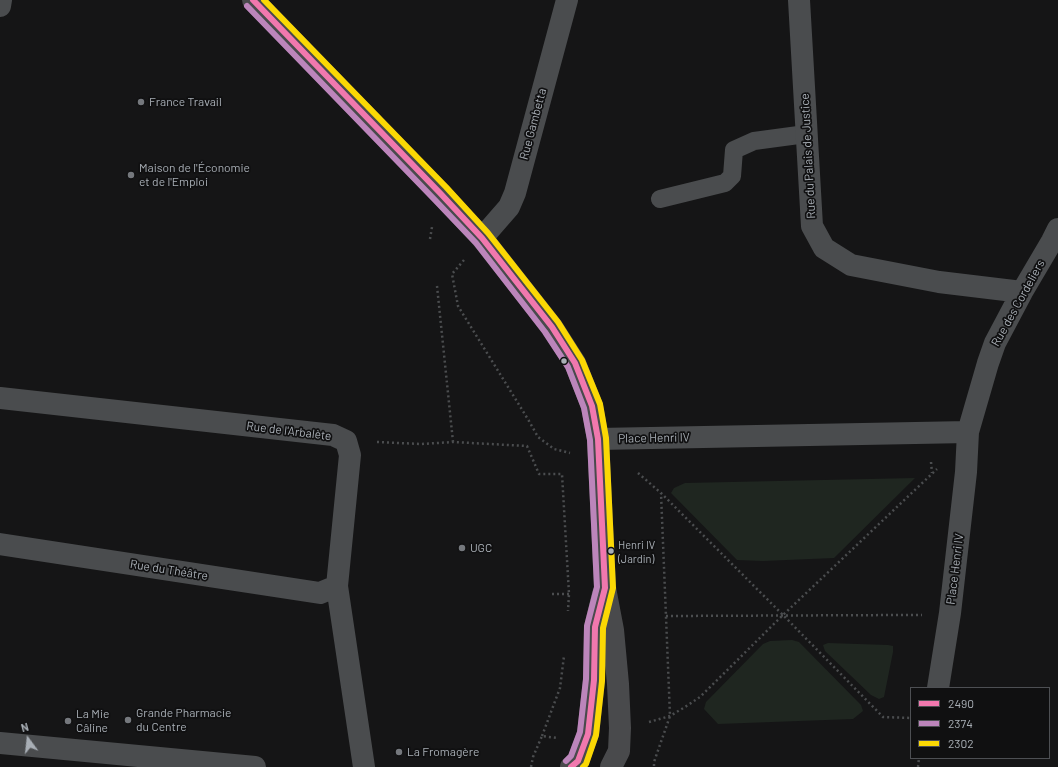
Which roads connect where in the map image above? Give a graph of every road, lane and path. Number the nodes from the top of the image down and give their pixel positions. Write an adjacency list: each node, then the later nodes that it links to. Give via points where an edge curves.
1 (2, 0): 5 (street)
2 (253, 0): 9 (main road)
3 (567, 0): 9 (street, Rue Gambetta, via 515,193 509,207)
4 (799, 0): 6 (street, Rue du Palais de Justice)
5 (0, 6)
6 (806, 134): 7 (lane, via 754,141 734,150 732,176 725,183); 11 (street, Rue du Palais de Justice, via 812,226 824,248 851,265 939,282)
7 (660, 199)
8 (1058, 229): 11 (street, Rue des Cordeliers)
9 (482, 238): 13 (main road, via 552,327 575,363 592,406); 17 (path, via 452,274 458,306 538,437 554,449)
10 (437, 286): 16 (path)
11 (1022, 292): 15 (street, Rue des Cordeliers, via 995,344 982,382)
12 (0, 398): 14 (street, Rue de l'Arbalète, via 333,435)
13 (598, 440): 15 (street, Place Henri IV); 23 (main road)
14 (346, 441): 16 (path, via 421,444); 22 (street, Rue de l'Arbalète, via 350,455)
15 (968, 441): 26 (street, Place Henri IV)
16 (453, 442): 25 (path, via 527,446 539,474 562,474)
17 (571, 453)
18 (938, 468): 27 (path)
19 (638, 473): 20 (path)
20 (661, 493): 27 (path); 28 (path)
21 (0, 544): 22 (street, Rue du Théâtre, via 320,593)
22 (337, 586): 41 (street, Rue de l'Arbalète)
23 (604, 588): 38 (main road, via 595,627 594,680 588,734); 43 (main road, via 613,630 618,684 619,751)
24 (552, 594): 25 (path)
25 (569, 594): 29 (path)
26 (950, 613): 27 (path, via 906,616); 31 (street, Place Henri IV)
27 (783, 615): 28 (path); 32 (path, via 700,697); 33 (path, via 882,717)
28 (666, 616): 32 (path)
29 (568, 617)
30 (564, 652): 35 (path, via 560,688)
31 (938, 687)
32 (670, 716): 34 (path); 39 (path)
33 (910, 718)
34 (649, 722)
35 (542, 736): 36 (path); 42 (path)
36 (562, 738)
37 (0, 743): 40 (street)
38 (580, 765)
39 (654, 766)
40 (255, 767)
41 (364, 767)
42 (531, 767)
43 (611, 767)

